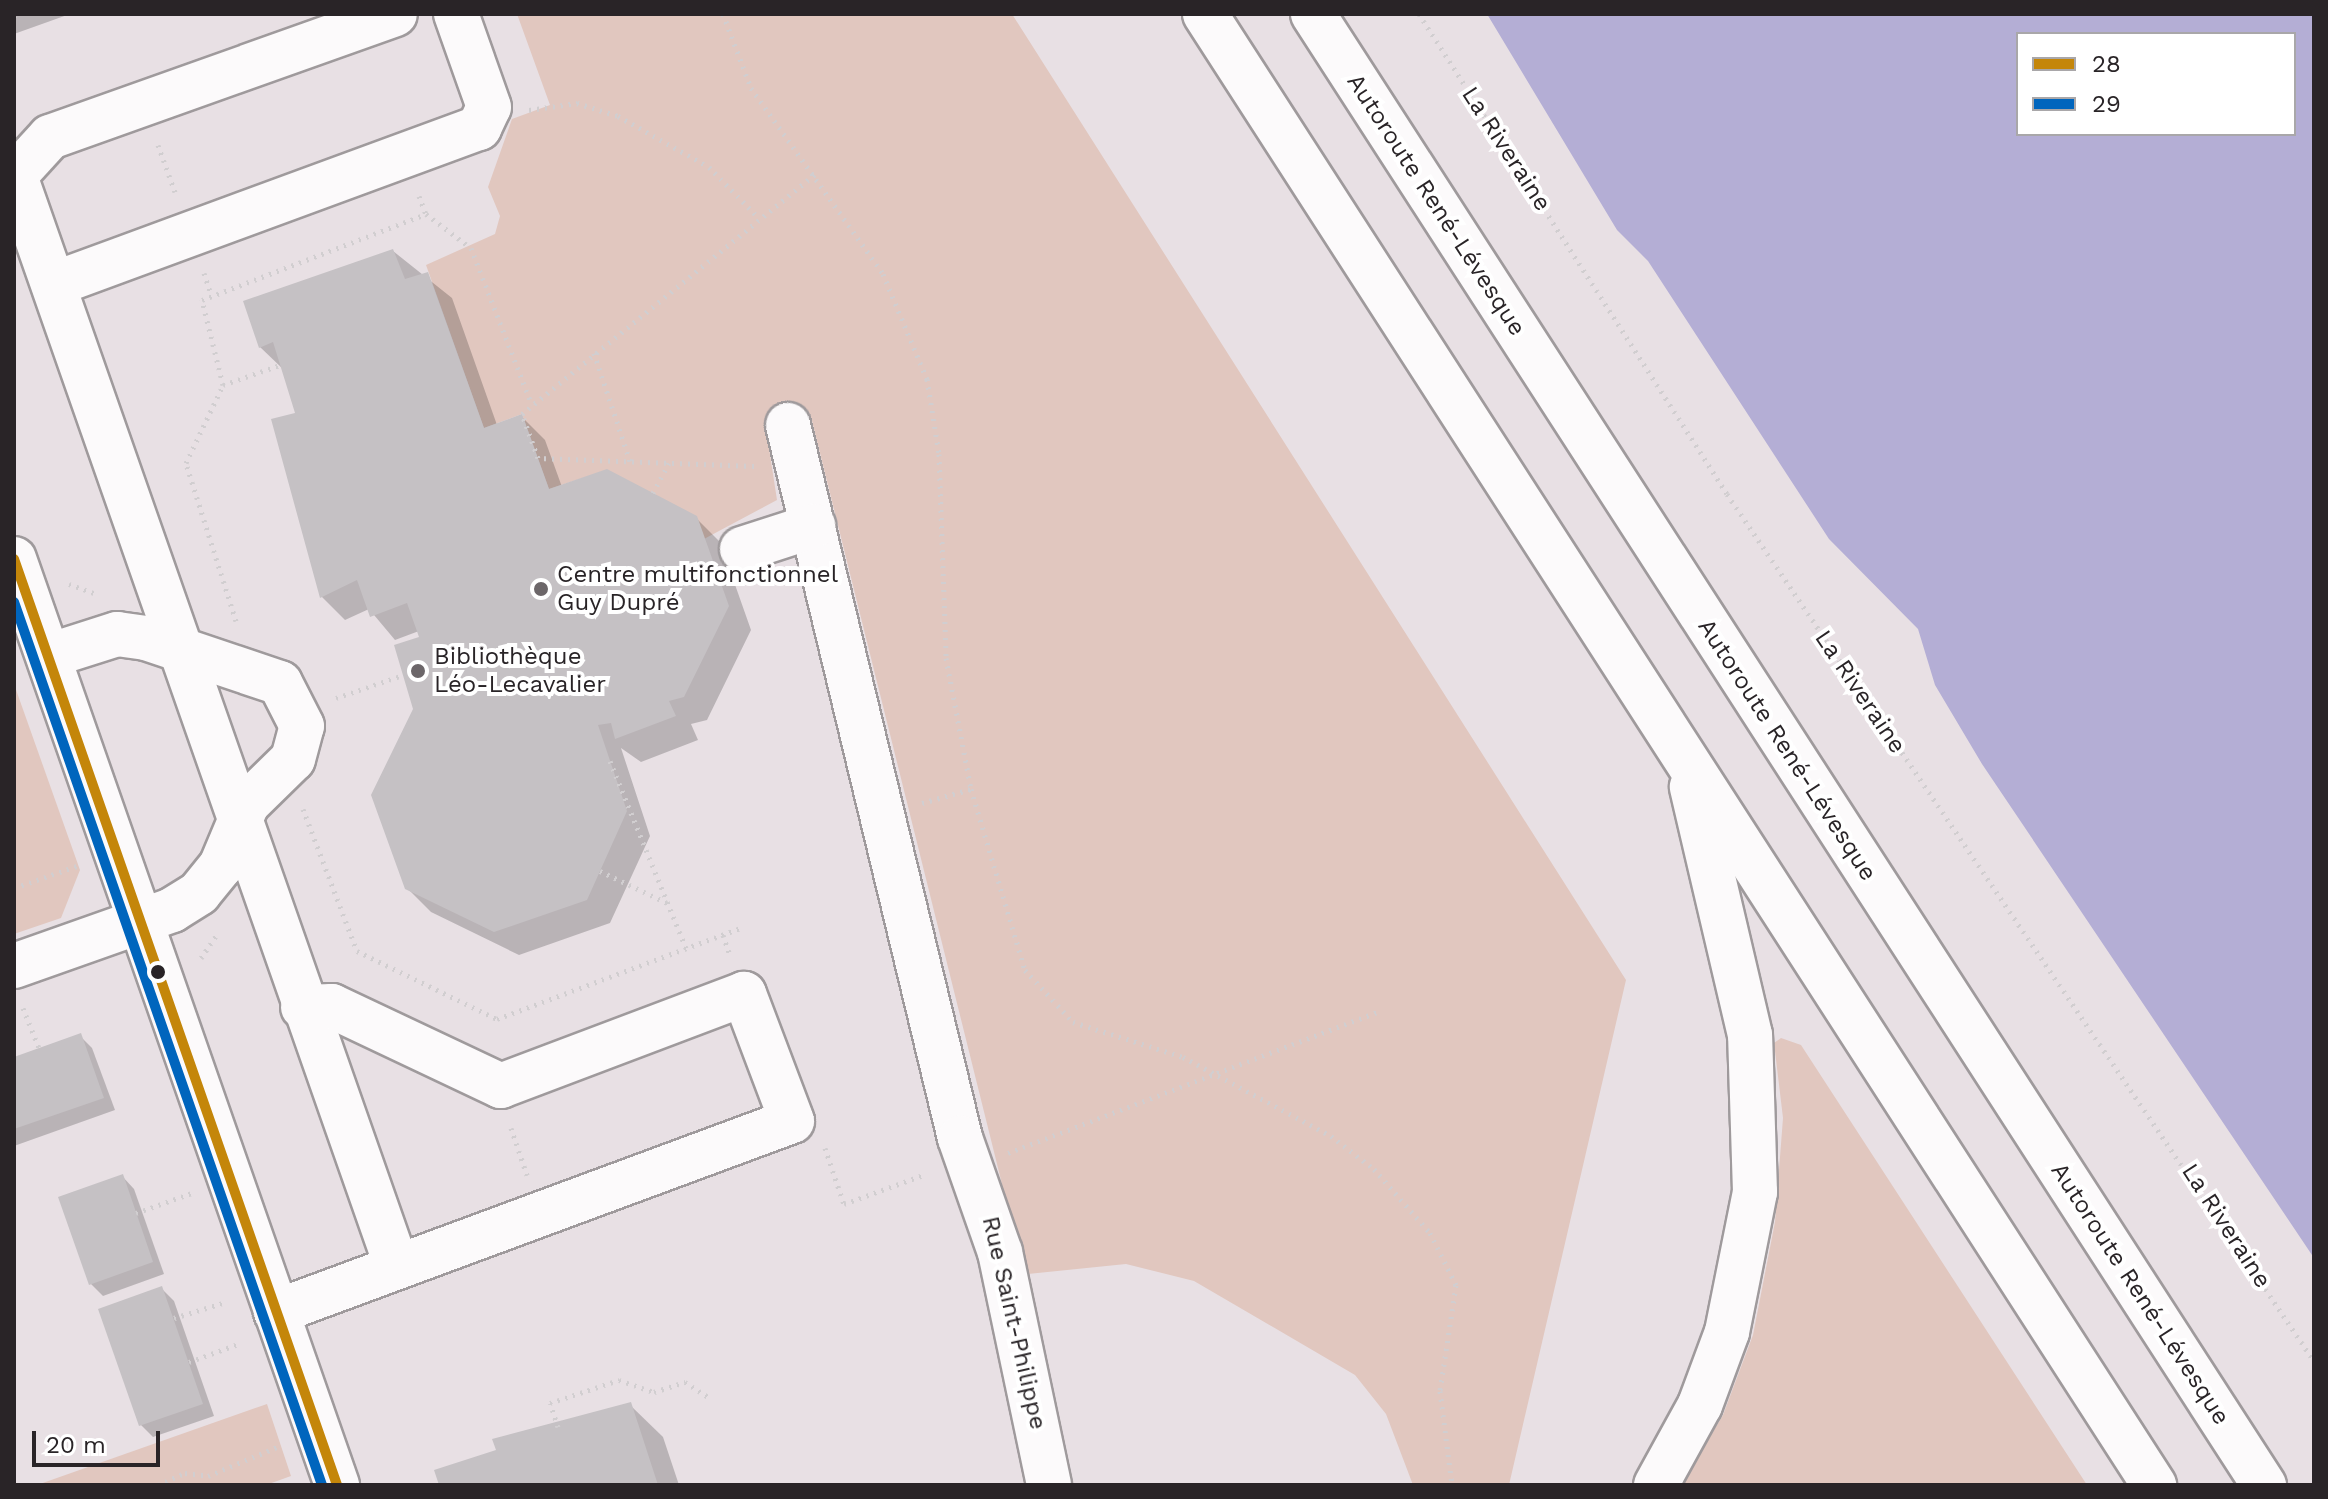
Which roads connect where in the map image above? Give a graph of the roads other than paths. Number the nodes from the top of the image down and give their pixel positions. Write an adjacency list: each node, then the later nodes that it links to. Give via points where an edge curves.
1 (395, 14): 5 (main road, via 50,137)
2 (456, 14): 6 (main road, via 489,107 479,128)
3 (1205, 14): 13 (main road)
4 (1313, 14): 24 (main road, Autoroute René-Lévesque)
5 (17, 172): 6 (main road)
6 (57, 283): 11 (main road)
7 (788, 425): 8 (main road, Rue Saint-Philippe)
8 (813, 526): 9 (main road); 21 (main road, Rue Saint-Philippe, via 965,1164 1000,1252)
9 (742, 549)
10 (17, 578): 12 (main road)
11 (180, 649): 12 (main road, via 117,634); 14 (main road); 14 (main road, via 280,683 298,710 302,726 293,759)
12 (48, 656): 15 (main road)
13 (1685, 758): 22 (main road, via 1750,1035 1756,1176 1727,1332 1700,1405); 23 (main road)
14 (239, 818): 15 (main road, via 221,866 199,893); 17 (main road)
15 (140, 923): 16 (main road); 19 (main road)
16 (17, 982)
17 (303, 1007): 18 (main road); 18 (main road, via 332,1006 501,1086 744,994 792,1121)
18 (397, 1267): 19 (main road)
19 (262, 1326): 20 (main road)
20 (337, 1485)
21 (1049, 1485)
22 (1656, 1485)
23 (2154, 1485)
24 (2264, 1485)

